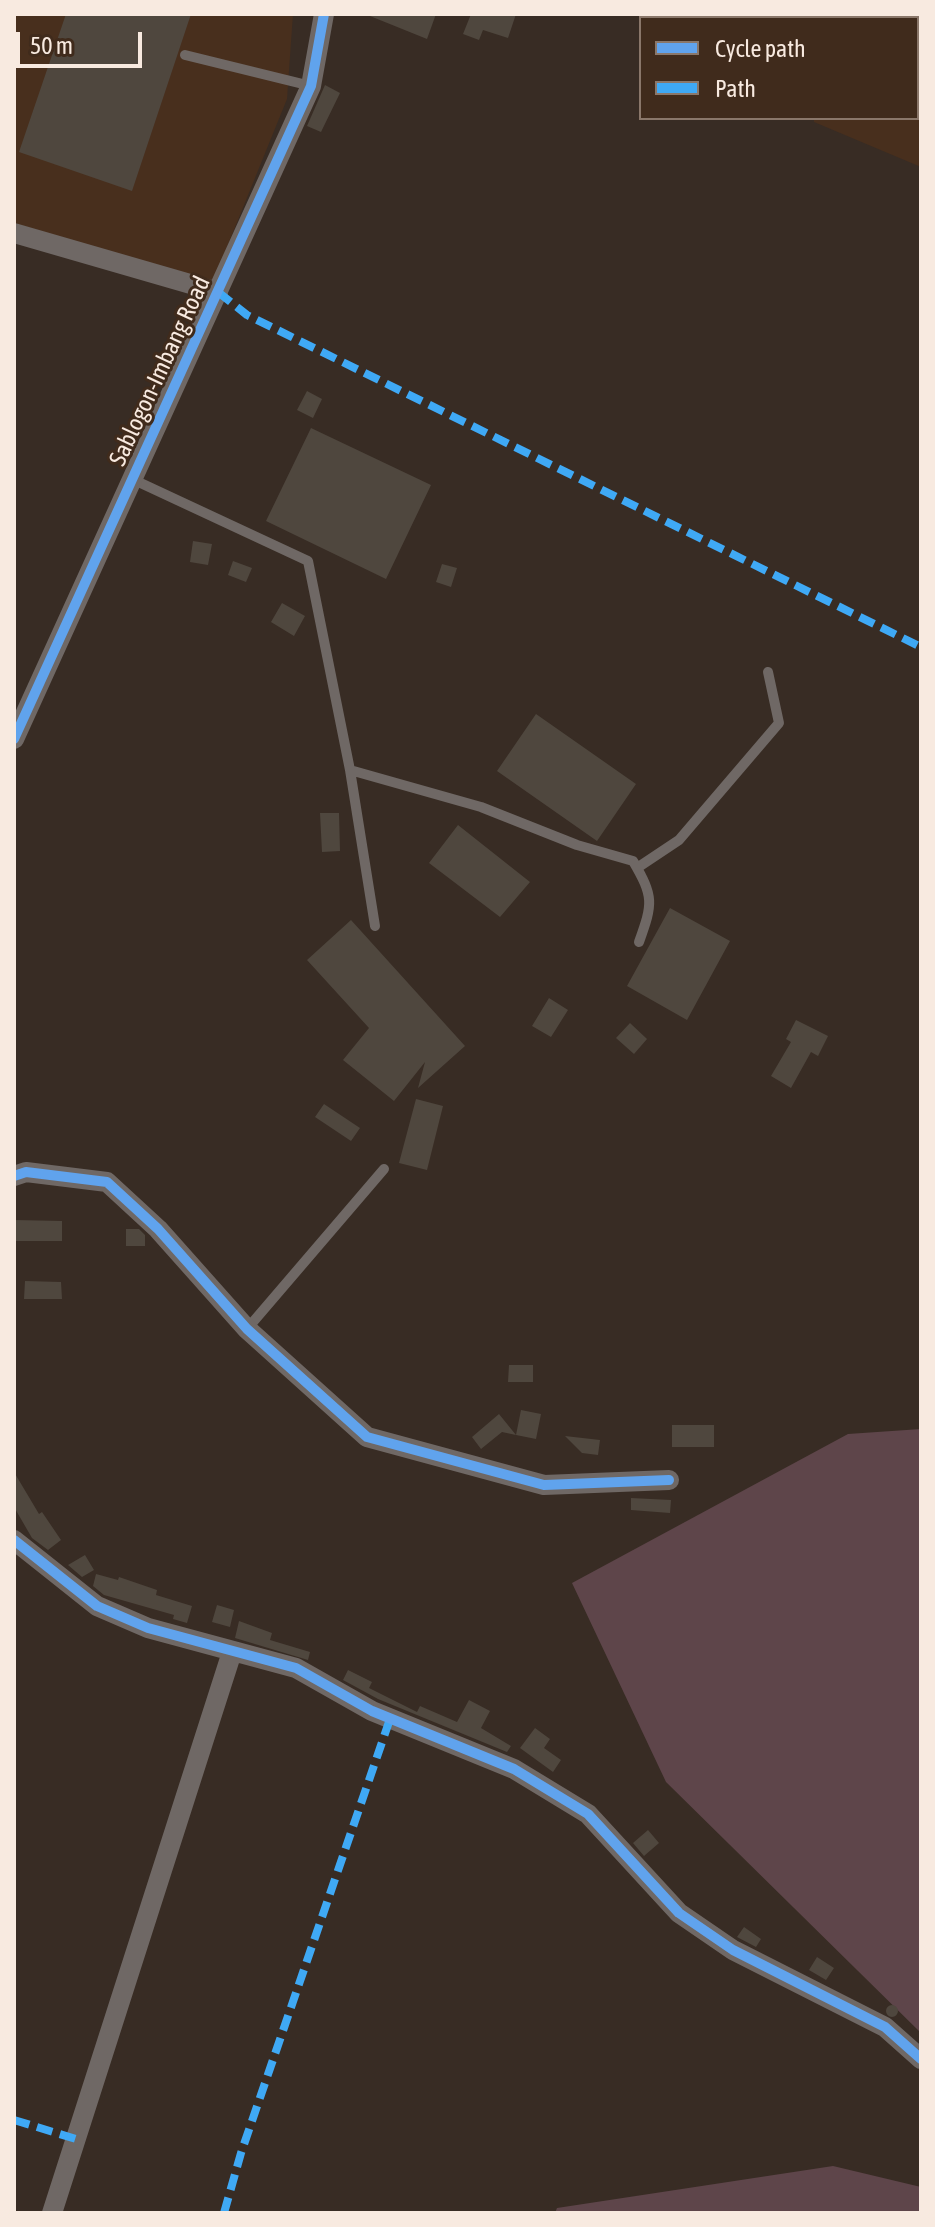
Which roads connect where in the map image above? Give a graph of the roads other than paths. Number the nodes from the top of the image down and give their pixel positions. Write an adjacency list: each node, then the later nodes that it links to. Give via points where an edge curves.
1 (324, 14): 3 (street, Sablogon-Imbang Road)
2 (185, 55): 3 (lane)
3 (311, 86): 5 (street, Sablogon-Imbang Road)
4 (14, 233): 5 (street)
5 (218, 292): 6 (street, Sablogon-Imbang Road)
6 (132, 479): 8 (street, Sablogon-Imbang Road); 9 (lane, via 308,561)
7 (768, 672): 10 (lane, via 779,723 679,840)
8 (14, 739)
9 (350, 770): 10 (lane, via 481,807 633,861); 11 (lane)
10 (637, 868): 12 (lane, via 652,905)
11 (375, 926)
12 (639, 942)
13 (384, 1169): 15 (lane)
14 (14, 1176): 15 (street, via 26,1172 107,1182 158,1229)
15 (247, 1329): 16 (street, via 367,1437 544,1485)
16 (669, 1480)
17 (14, 1540): 18 (street, via 97,1606 148,1628)
18 (232, 1652): 19 (street, via 296,1668 372,1711 514,1769 588,1814 679,1913 733,1950 885,2027); 20 (street)
19 (921, 2059)
20 (52, 2213)

